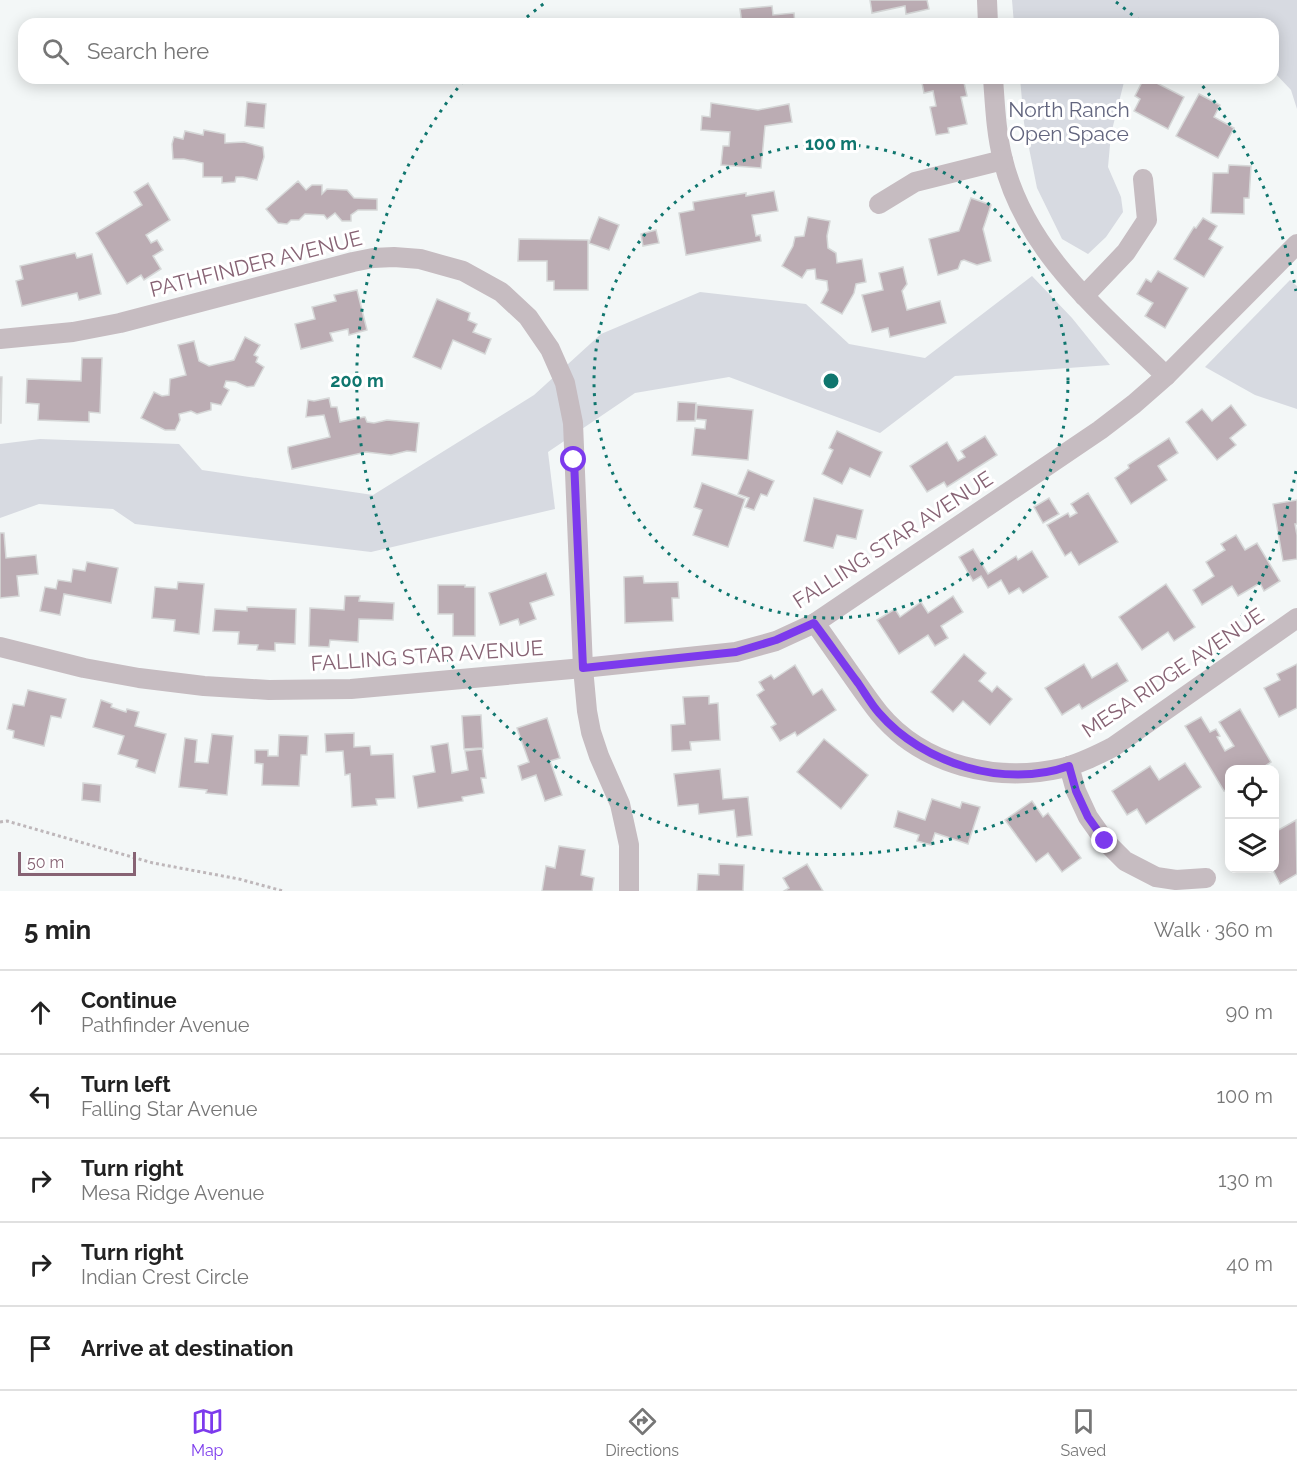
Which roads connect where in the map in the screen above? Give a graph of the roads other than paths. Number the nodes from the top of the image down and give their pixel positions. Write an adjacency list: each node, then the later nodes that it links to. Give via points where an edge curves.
1 (987, 0): 2 (street)
2 (988, 18)
3 (993, 84): 4 (street)
4 (1003, 160): 6 (street, via 915,182); 8 (street, via 1035,236)
5 (1143, 179): 8 (street, via 1147,220 1126,252)
6 (879, 204)
7 (1297, 244): 10 (street, FALLING STAR AVENUE)
8 (1084, 296): 10 (street)
9 (0, 339): 14 (street, PATHFINDER AVENUE, via 120,323 374,258 420,259 463,271 501,292 528,317 550,349 565,383 573,423)
10 (1166, 376): 12 (street, FALLING STAR AVENUE, via 1100,430)
11 (1297, 618): 15 (street, MESA RIDGE AVENUE, via 1113,747)
12 (814, 623): 14 (street, FALLING STAR AVENUE, via 736,652); 15 (street, MESA RIDGE AVENUE, via 879,713 925,751 991,773 1028,774)
13 (0, 647): 14 (street, FALLING STAR AVENUE, via 139,678 269,690 351,689)
14 (583, 668): 17 (street, PATHFINDER AVENUE, via 591,732 620,804 629,844)
15 (1069, 766): 16 (street, via 1088,817 1125,861 1156,877)
16 (1206, 878)
17 (629, 891)

